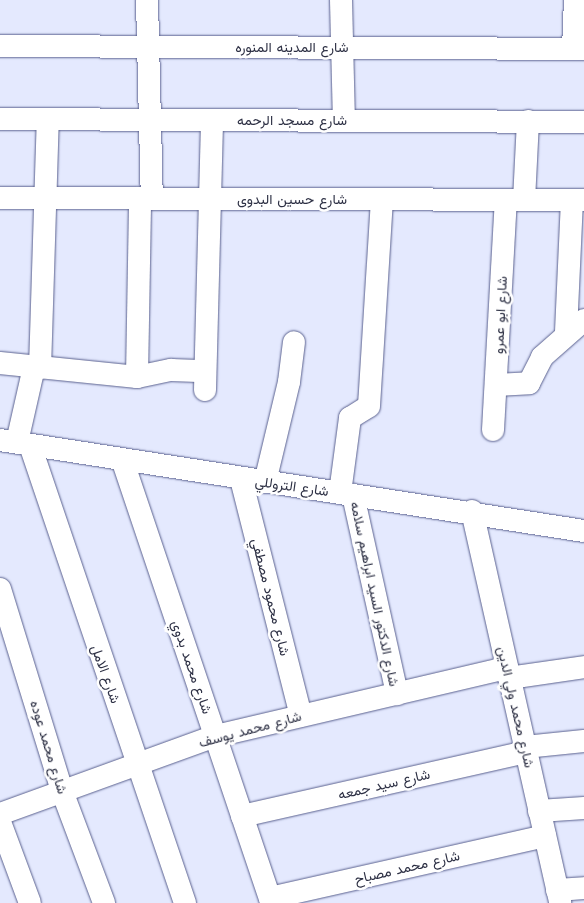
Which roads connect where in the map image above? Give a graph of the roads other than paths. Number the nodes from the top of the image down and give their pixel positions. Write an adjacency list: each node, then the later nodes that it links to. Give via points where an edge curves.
1 (148, 0): 5 (street)
2 (342, 0): 6 (street)
3 (575, 0): 7 (street)
4 (0, 46): 5 (street, شارع المدينه المنوره)
5 (148, 46): 6 (street, شارع المدينه المنوره); 10 (street)
6 (342, 48): 7 (street, شارع المدينه المنوره); 12 (street)
7 (578, 49)
8 (0, 119): 9 (street, شارع مسجد الرحمه)
9 (48, 119): 10 (street, شارع مسجد الرحمه); 16 (street)
10 (150, 120): 11 (street, شارع مسجد الرحمه); 17 (street)
11 (212, 120): 12 (street, شارع مسجد الرحمه); 18 (street)
12 (344, 120): 13 (street, شارع مسجد الرحمه)
13 (528, 121): 14 (street, شارع مسجد الرحمه); 20 (street, شارع ابو عمرو)
14 (584, 122)
15 (0, 198): 16 (street, شارع حسين البدوى)
16 (45, 198): 17 (street, شارع حسين البدوى); 26 (street)
17 (146, 198): 18 (street, شارع حسين البدوى); 27 (street)
18 (210, 199): 19 (street, شارع حسين البدوى); 27 (street, via 205,381 163,371)
19 (382, 200): 20 (street, شارع حسين البدوى); 34 (street, شارع الدكتور السيد ابراهيم سلامه, via 369,406 350,418)
20 (515, 200): 21 (street, شارع حسين البدوى); 28 (street, شارع ابو عمرو)
21 (578, 200): 23 (street)
22 (584, 320): 23 (street)
23 (566, 332): 28 (street, via 542,357 529,383)
24 (294, 342): 33 (street, via 289,382)
25 (0, 364): 26 (street)
26 (37, 368): 27 (street); 30 (street)
27 (137, 378)
28 (496, 385): 29 (street, شارع ابو عمرو)
29 (493, 430)
30 (16, 442): 31 (street, شارع التروللي); 45 (street, شارع الامل)
31 (122, 459): 32 (street, شارع التروللي); 42 (street, شارع محمد بدوي)
32 (241, 479): 33 (street, شارع التروللي); 41 (street, شارع محمود مصطفي)
33 (265, 482): 34 (street, شارع التروللي)
34 (346, 494): 35 (street, شارع التروللي); 40 (street, شارع الدكتور السيد ابراهيم سلامه)
35 (472, 511): 36 (street, شارع التروللي); 39 (street, شارع محمد ولي الدين)
36 (584, 531)
37 (0, 589): 46 (street, شارع محمد عوده)
38 (584, 667): 39 (street, شارع محمد يوسف)
39 (508, 673): 40 (street, شارع محمد يوسف); 44 (street, شارع محمد ولي الدين)
40 (396, 694): 41 (street, شارع محمد يوسف)
41 (301, 716): 42 (street, شارع محمد يوسف)
42 (216, 736): 45 (street, شارع محمد يوسف); 50 (street, شارع محمد بدوي)
43 (584, 741): 44 (street, شارع سيد جمعه)
44 (526, 749): 48 (street, شارع محمد ولي الدين); 50 (street, شارع سيد جمعه)
45 (138, 764): 46 (street, شارع محمد يوسف); 58 (street, شارع الامل)
46 (62, 791): 49 (street, شارع محمد يوسف); 57 (street, شارع محمد عوده)
47 (584, 808): 48 (street)
48 (539, 811): 52 (street, شارع محمد ولي الدين)
49 (0, 814)
50 (242, 816): 55 (street, شارع محمد بدوي)
51 (0, 822): 56 (street)
52 (545, 836): 54 (street, شارع محمد ولي الدين); 55 (street, شارع محمد مصباح)
53 (584, 888): 54 (street)
54 (559, 896)
55 (271, 901)
56 (30, 903)
57 (104, 903)
58 (185, 903)

